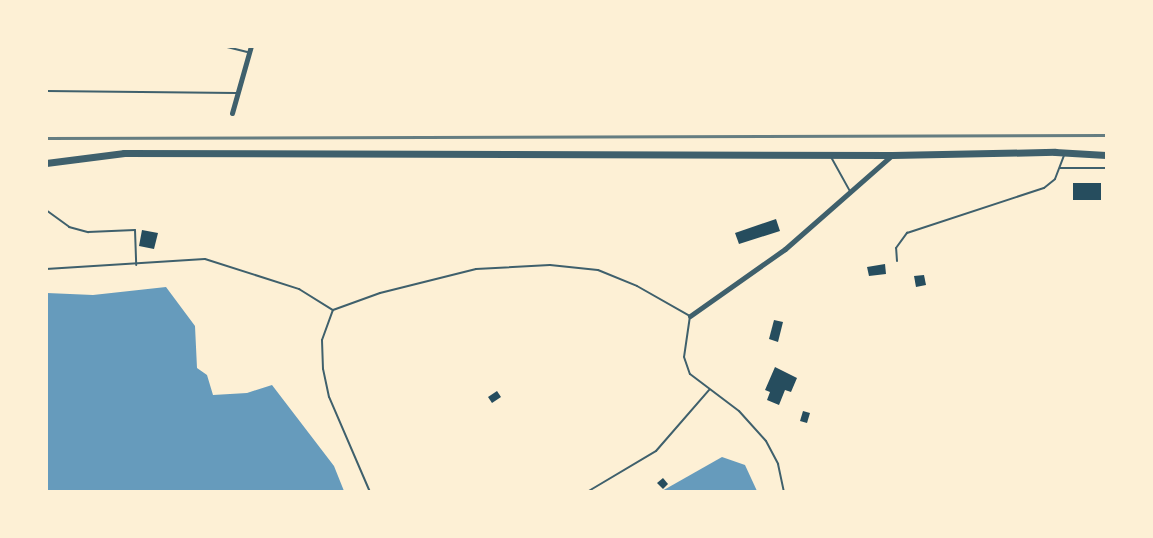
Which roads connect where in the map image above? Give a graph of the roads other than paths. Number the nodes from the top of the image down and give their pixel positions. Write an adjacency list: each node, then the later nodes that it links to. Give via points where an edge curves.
1 (223, 46): 2 (lane)
2 (250, 50): 4 (street)
3 (46, 91): 4 (lane)
4 (239, 93): 5 (street)
5 (232, 113)
6 (1065, 152): 8 (street); 9 (street); 11 (lane)
7 (830, 155): 8 (street); 10 (street, via 124,153); 13 (lane)
8 (892, 155): 13 (street)
9 (1107, 155)
10 (46, 163)
11 (1060, 168): 12 (lane); 15 (lane, via 1055,179 1026,197 907,233 896,248)
12 (1107, 168)
13 (852, 194): 19 (street, via 729,291)
14 (46, 210): 16 (lane, via 69,227 88,232 135,230)
15 (897, 261)
16 (136, 265): 17 (lane); 18 (lane, via 178,258 213,260 299,289)
17 (46, 269)
18 (333, 310): 19 (lane, via 380,293 476,269 550,265 598,270 637,286); 21 (lane, via 322,340 323,369 329,397)
19 (690, 316): 20 (lane, via 684,357 690,374)
20 (709, 390): 22 (lane, via 656,451); 23 (lane, via 739,411 766,441 778,464)
21 (370, 492)
22 (587, 492)
23 (784, 492)

